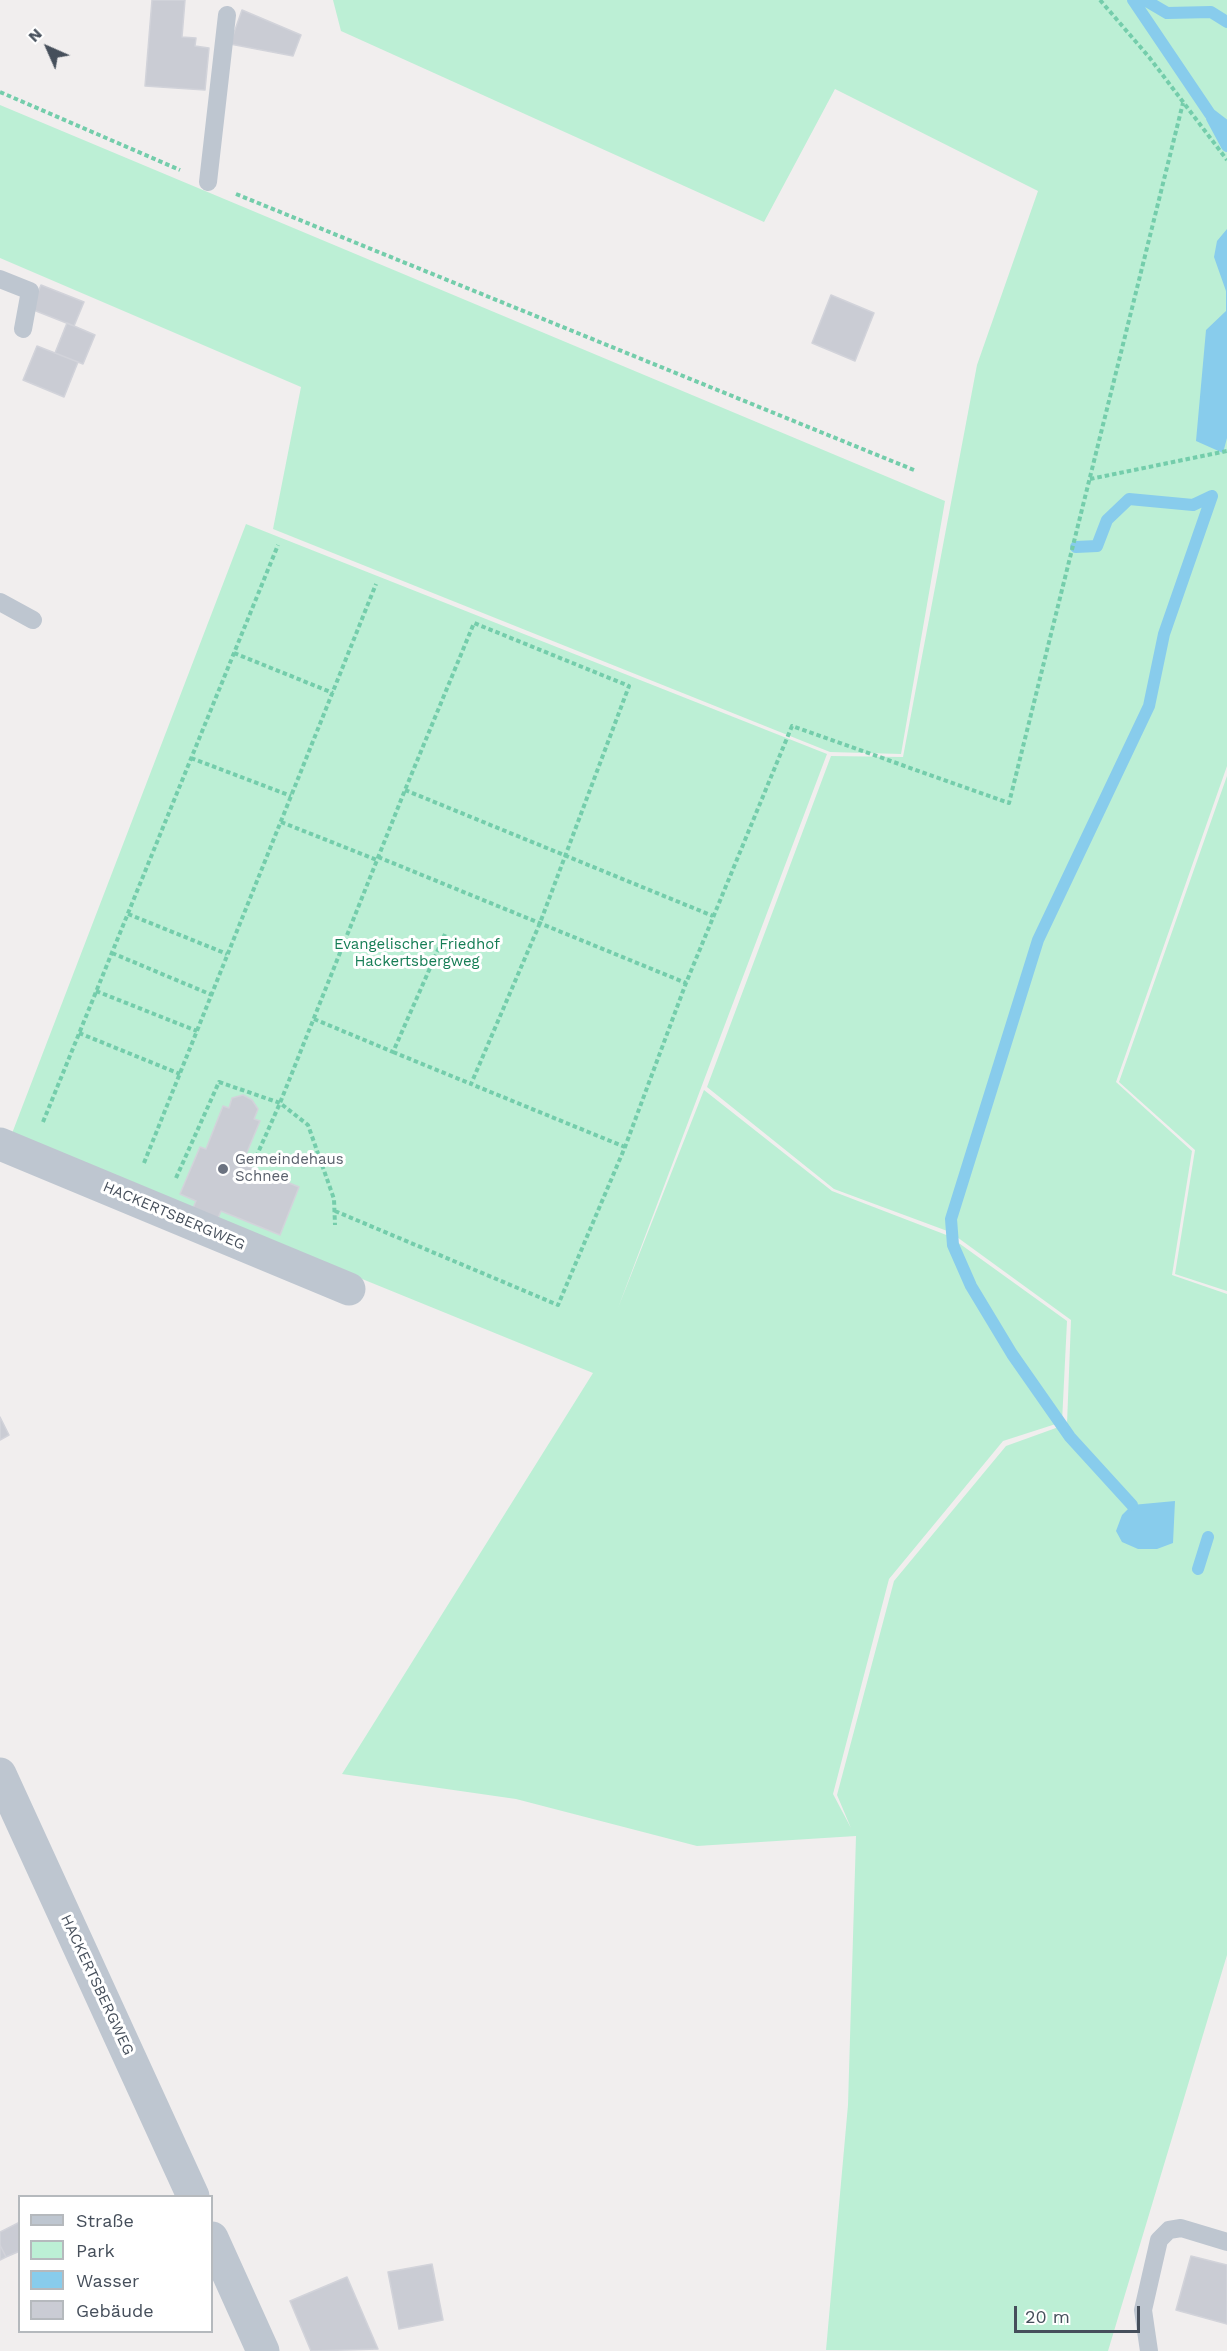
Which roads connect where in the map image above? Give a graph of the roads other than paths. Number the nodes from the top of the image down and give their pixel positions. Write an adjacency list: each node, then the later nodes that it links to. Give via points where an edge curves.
1 (227, 15): 2 (lane)
2 (208, 182)
3 (0, 279): 4 (lane, via 30,291)
4 (23, 329)
5 (0, 602): 6 (lane)
6 (33, 620)
7 (15, 1150): 8 (street, HACKERTSBERGWEG)
8 (349, 1288)
9 (0, 1774): 10 (street, HACKERTSBERGWEG)
10 (193, 2195)
11 (213, 2240): 13 (street)
12 (1227, 2241): 14 (lane, via 1181,2228 1169,2230 1160,2240 1143,2310)
13 (263, 2351)
14 (1149, 2351)

